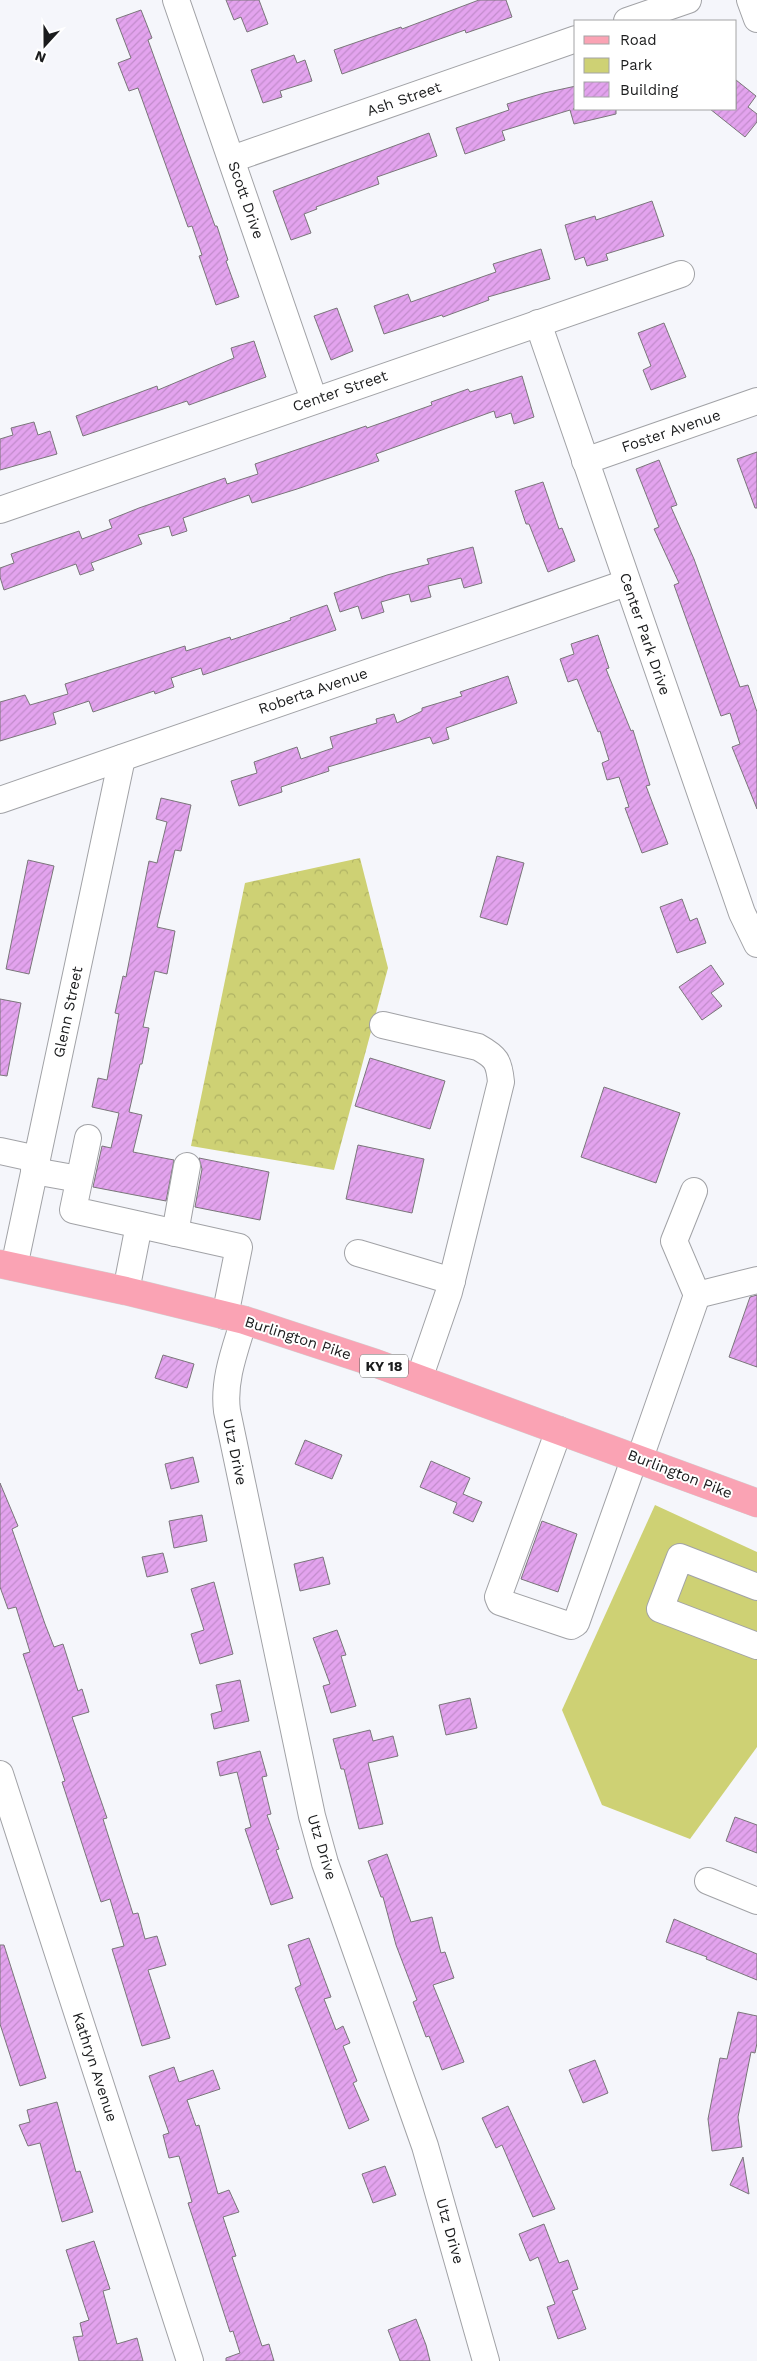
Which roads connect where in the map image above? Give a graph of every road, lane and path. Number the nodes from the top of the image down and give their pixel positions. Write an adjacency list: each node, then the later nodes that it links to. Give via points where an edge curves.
1 (176, 0): 7 (street, Scott Drive)
2 (688, 0): 5 (street)
3 (750, 0): 4 (street)
4 (757, 19)
5 (630, 20)
6 (574, 40): 7 (street, Ash Street)
7 (232, 159): 10 (street, Scott Drive)
8 (680, 274): 9 (street, Center Street)
9 (538, 322): 10 (street, Center Street); 12 (street, Center Park Drive)
10 (314, 400): 13 (street, Center Street)
11 (757, 401): 12 (street, Foster Avenue)
12 (585, 460): 14 (street, Center Park Drive)
13 (0, 510)
14 (626, 583): 15 (street, Roberta Avenue); 17 (street, Center Park Drive, via 742,913)
15 (122, 758): 16 (street, Roberta Avenue); 21 (street, Glenn Street)
16 (0, 800)
17 (757, 944)
18 (383, 1025): 30 (street, via 478,1048 490,1053 500,1064 501,1082)
19 (88, 1138): 23 (street)
20 (0, 1151): 21 (street)
21 (36, 1165): 23 (street); 28 (street, Glenn Street)
22 (187, 1166): 26 (street)
23 (79, 1179): 25 (street, via 73,1210)
24 (694, 1190): 32 (street, via 674,1242)
25 (139, 1225): 26 (street); 31 (street)
26 (175, 1233): 33 (street, Utz Drive, via 239,1247)
27 (358, 1253): 30 (street)
28 (7, 1266): 31 (main road, Burlington Pike / KY 18)
29 (757, 1280): 32 (street)
30 (452, 1281): 34 (street)
31 (126, 1291): 33 (main road, Burlington Pike / KY 18)
32 (697, 1295): 36 (street)
33 (234, 1318): 34 (main road, Burlington Pike / KY 18); 44 (street, Utz Drive, via 225,1395 227,1411 312,1816 328,1872 425,2146)
34 (419, 1379): 35 (main road, Burlington Pike / KY 18)
35 (559, 1430): 36 (main road, Burlington Pike / KY 18); 36 (street, via 498,1598 500,1602 571,1626 576,1622)
36 (637, 1457): 37 (main road, Burlington Pike / KY 18)
37 (757, 1503)
38 (757, 1586): 39 (street, via 680,1557 660,1609)
39 (757, 1646)
40 (0, 1774): 43 (street, Kathryn Avenue)
41 (708, 1881): 42 (street)
42 (757, 1901)
43 (190, 2361)
44 (486, 2361)

